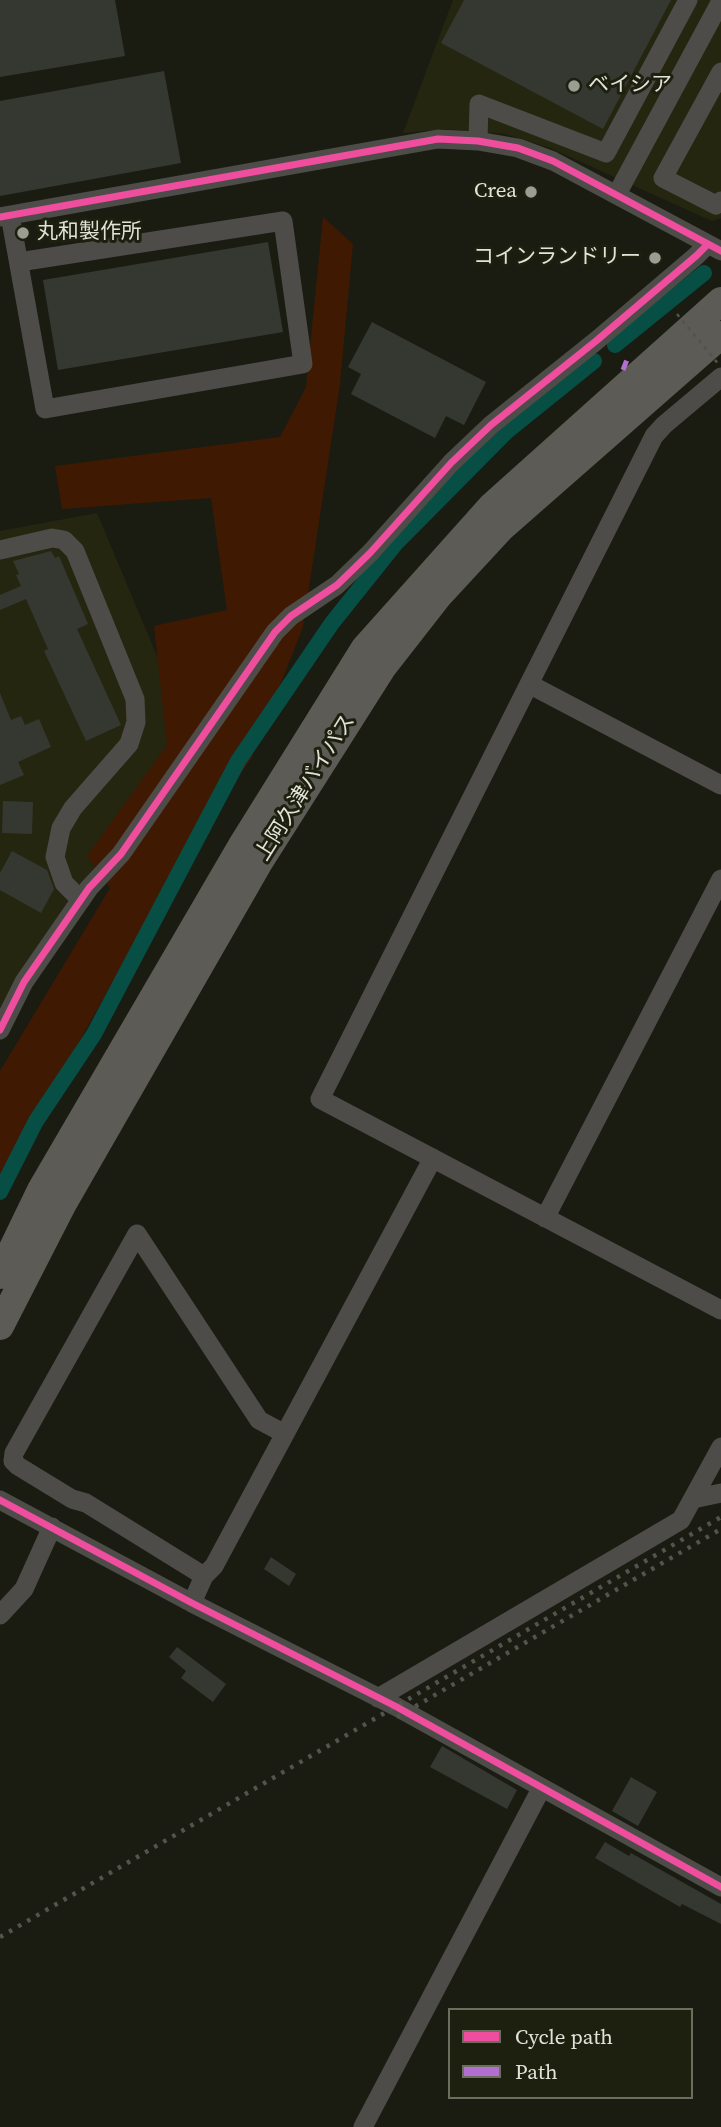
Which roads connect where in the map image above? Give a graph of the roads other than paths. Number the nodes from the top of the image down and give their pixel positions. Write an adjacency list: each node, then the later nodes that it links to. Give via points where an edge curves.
1 (688, 0): 5 (street)
2 (721, 1): 3 (street)
3 (685, 67): 4 (street); 6 (street)
4 (719, 80): 9 (street, via 663,178 716,205)
5 (641, 89): 6 (street); 7 (street, via 606,153 479,104)
6 (667, 102): 8 (street)
7 (478, 141): 8 (street, via 518,148 553,161); 10 (street, via 438,139 400,145)
8 (617, 194): 11 (street)
9 (721, 201)
10 (5, 216): 12 (street)
11 (714, 247): 20 (street, via 696,256 491,425 337,585 275,632 121,854)
12 (19, 262): 12 (street, via 45,409 303,364 283,220)
13 (721, 301): 24 (highway, 上阿久津バイパス, via 491,507 365,648 47,1178)
14 (721, 335): 26 (highway, 上阿久津バイパス, via 501,528 439,595 382,667 259,862 62,1205)
15 (720, 372): 17 (street, via 654,436)
16 (0, 550): 20 (street, via 52,538 64,540 75,551 135,699 136,722 129,744 61,828 55,857 64,883)
17 (529, 684): 18 (street); 22 (street, via 320,1100)
18 (721, 785)
19 (721, 879): 23 (street)
20 (80, 900): 21 (street, via 24,982)
21 (0, 1030)
22 (433, 1158): 23 (street); 27 (street)
23 (545, 1218): 25 (street)
24 (0, 1275)
25 (721, 1310)
26 (0, 1326)
27 (285, 1434): 33 (street, via 214,1566); 33 (street, via 260,1420 137,1234 13,1461)
28 (721, 1447): 30 (street)
29 (721, 1493): 30 (street)
30 (693, 1499): 36 (street, via 681,1520)
31 (0, 1500): 32 (street)
32 (52, 1527): 34 (street); 35 (street, via 24,1589)
33 (204, 1576): 34 (street)
34 (192, 1603): 36 (street)
35 (0, 1615)
36 (378, 1698): 37 (street)
37 (541, 1789): 38 (street); 39 (street)
38 (721, 1887)
39 (363, 2127)

